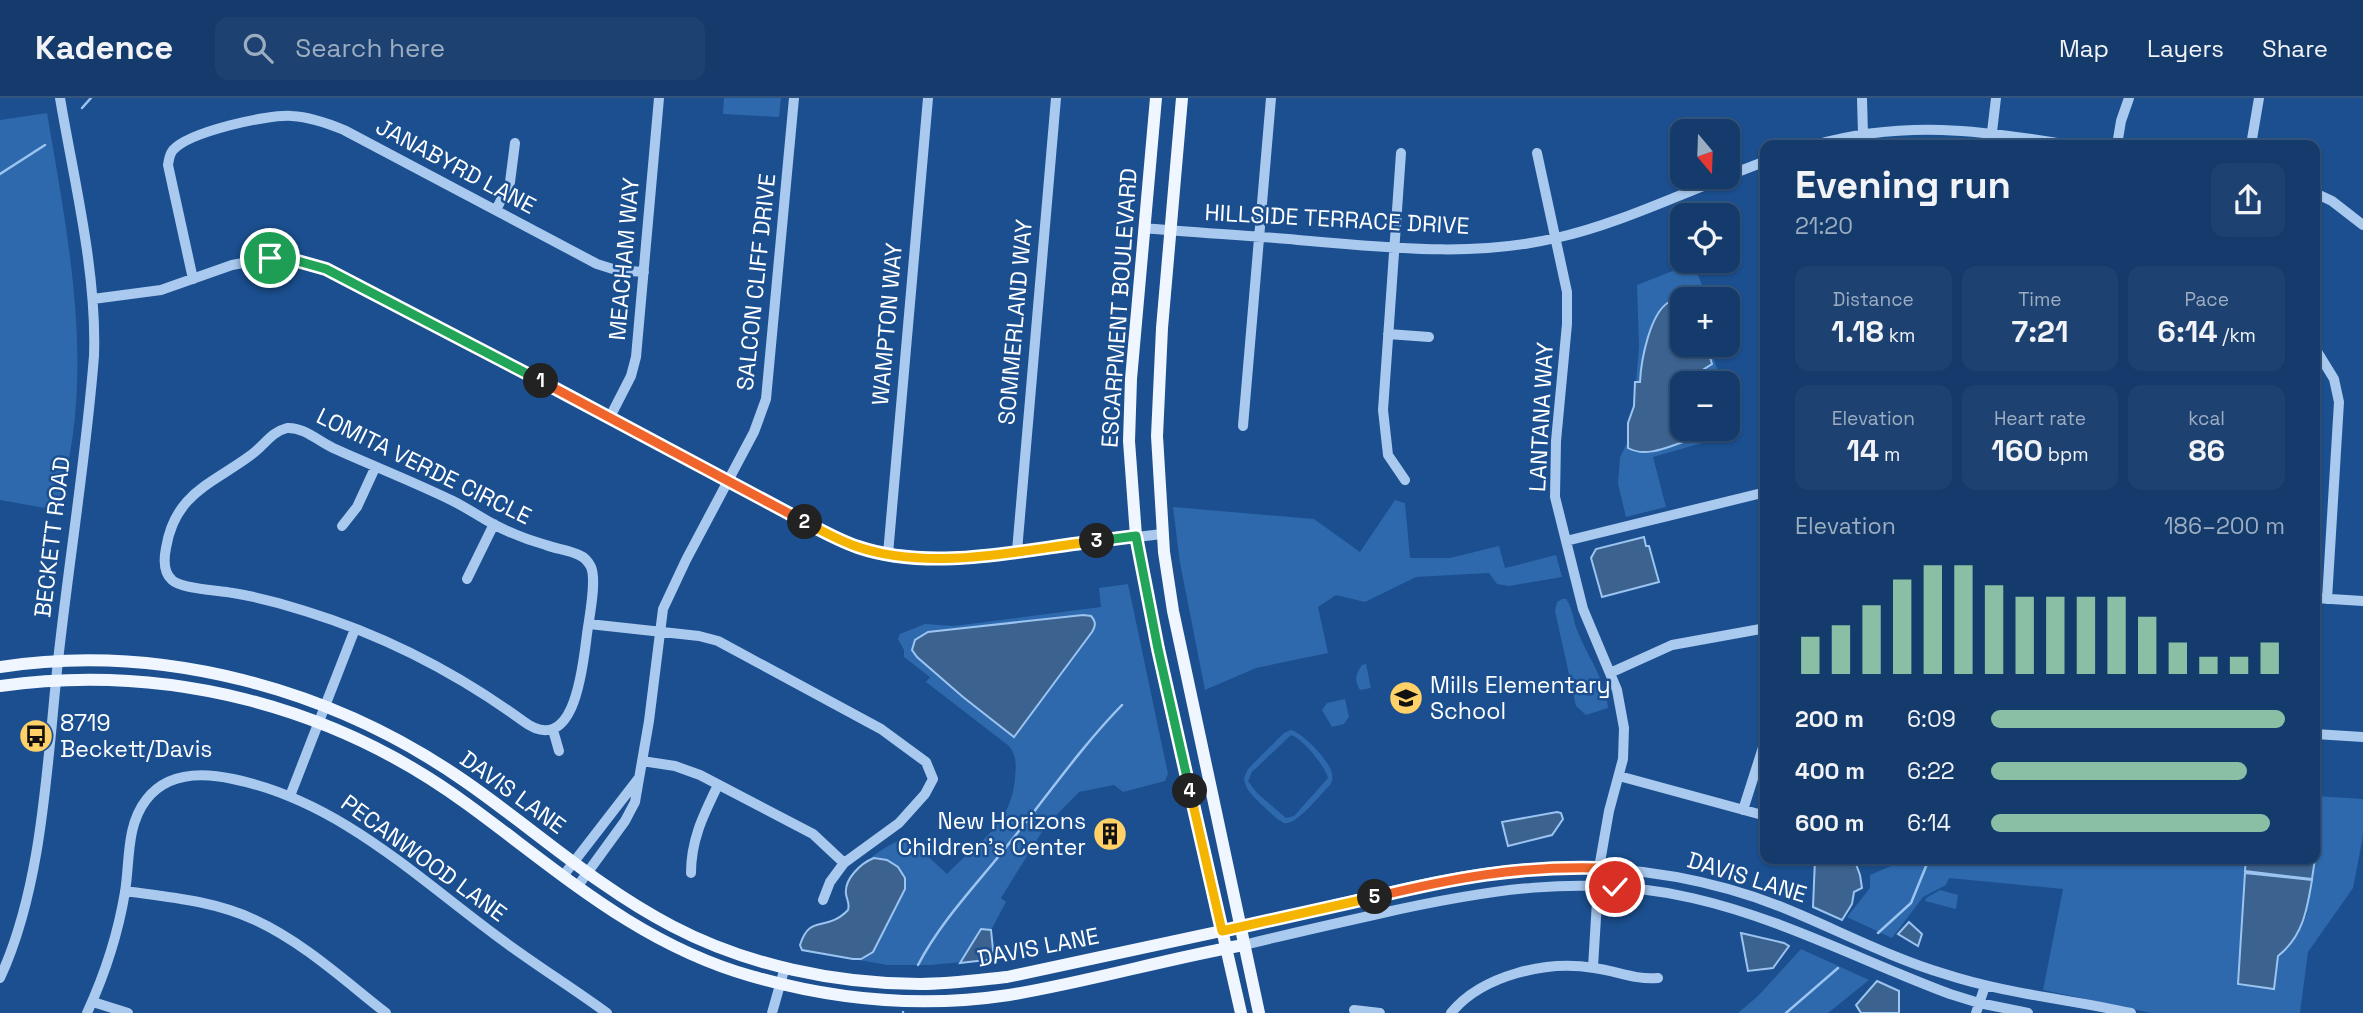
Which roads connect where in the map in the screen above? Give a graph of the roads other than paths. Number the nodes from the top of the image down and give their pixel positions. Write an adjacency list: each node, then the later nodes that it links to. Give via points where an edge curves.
1 (60, 98): 35 (street, BECKETT ROAD)
2 (659, 98): 33 (street, MEACHAM WAY)
3 (794, 98): 42 (street, SALCON CLIFF DRIVE, via 766,399)
4 (928, 98): 51 (street, WAMPTON WAY)
5 (1056, 98): 50 (street, SOMMERLAND WAY)
6 (1156, 98): 28 (main road, ESCARPMENT BOULEVARD)
7 (1182, 98): 29 (main road, ESCARPMENT BOULEVARD)
8 (1272, 98): 30 (street)
9 (1862, 98): 14 (street)
10 (1996, 98): 13 (street)
11 (2129, 98): 17 (street)
12 (2259, 98): 18 (street)
13 (1992, 132): 14 (street, via 1925,129); 16 (street)
14 (1863, 134): 15 (street)
15 (1837, 140)
16 (2039, 140)
17 (2118, 140)
18 (2252, 140)
19 (515, 143): 26 (street, via 510,182)
20 (1401, 153): 32 (street)
21 (1537, 153): 31 (street, LANTANA WAY)
22 (1760, 163): 23 (street, HILLSIDE TERRACE DRIVE)
23 (1740, 171)
24 (1680, 189): 31 (street, HILLSIDE TERRACE DRIVE, via 1617,219)
25 (2320, 195): 27 (street)
26 (496, 210): 33 (street, JANABYRD LANE, via 597,264); 34 (street, JANABYRD LANE, via 331,124 292,116 243,121 183,144 169,157)
27 (2363, 225)
28 (1144, 228): 29 (street, HILLSIDE TERRACE DRIVE); 48 (main road, ESCARPMENT BOULEVARD, via 1129,441)
29 (1171, 231): 30 (street, HILLSIDE TERRACE DRIVE); 47 (main road, ESCARPMENT BOULEVARD, via 1158,375)
30 (1258, 237): 32 (street, HILLSIDE TERRACE DRIVE); 40 (street)
31 (1557, 238): 32 (street, HILLSIDE TERRACE DRIVE, via 1461,250); 49 (street, LANTANA WAY, via 1568,309 1554,486)
32 (1395, 248): 36 (street)
33 (644, 272): 39 (street, MEACHAM WAY, via 634,366)
34 (193, 279): 35 (street, via 150,293); 39 (street, via 259,259 316,265)
35 (93, 299): 59 (street, BECKETT ROAD, via 93,368)
36 (1388, 334): 37 (street); 43 (street, via 1384,435 1388,455)
37 (1429, 337)
38 (2320, 356): 53 (street, via 2334,379 2339,402)
39 (610, 418): 42 (street)
40 (1243, 426)
41 (375, 468): 45 (street, LOMITA VERDE CIRCLE); 46 (street, via 357,507); 56 (street, LOMITA VERDE CIRCLE, via 297,428 281,429 189,498 171,525 165,550 168,576 177,584 270,601)
42 (729, 481): 51 (street, via 834,537); 58 (street, SALCON CLIFF DRIVE, via 668,595)
43 (1405, 481)
44 (1760, 493): 49 (street)
45 (494, 524): 52 (street); 55 (street, LOMITA VERDE CIRCLE, via 586,560 593,576)
46 (342, 526)
47 (1162, 534): 48 (street); 88 (main road, ESCARPMENT BOULEVARD, via 1173,611)
48 (1136, 536): 50 (street); 89 (main road, ESCARPMENT BOULEVARD)
49 (1566, 541): 61 (street, LANTANA WAY, via 1583,609)
50 (1017, 551): 51 (street, via 940,559)
51 (888, 554)
52 (467, 579)
53 (2321, 598): 54 (street)
54 (2363, 601)
55 (589, 624): 58 (street); 66 (street, LOMITA VERDE CIRCLE, via 578,693 566,718)
56 (355, 629): 64 (street); 66 (street, LOMITA VERDE CIRCLE, via 450,674 529,726)
57 (1760, 629): 61 (street, via 1672,645)
58 (659, 631): 71 (street, SALCON CLIFF DRIVE); 79 (street, via 726,645 858,715 929,765 932,784 920,800 899,822)
59 (58, 662): 60 (main road, DAVIS LANE); 62 (street, BECKETT ROAD); 64 (main road, DAVIS LANE, via 116,662 215,674)
60 (0, 667)
61 (1610, 673): 72 (street, LANTANA WAY, via 1625,728)
62 (56, 680): 63 (main road, DAVIS LANE); 65 (main road, DAVIS LANE, via 178,685 260,703); 94 (street, BECKETT ROAD, via 30,887)
63 (0, 686)
64 (324, 705): 65 (street); 78 (main road, DAVIS LANE, via 436,761)
65 (317, 722): 75 (street); 83 (main road, DAVIS LANE, via 423,774)
66 (553, 730): 69 (street)
67 (2320, 734): 68 (street)
68 (2363, 737)
69 (559, 751)
70 (1760, 757): 76 (street)
71 (642, 761): 73 (street, SALCON CLIFF DRIVE); 74 (street, via 694,772)
72 (1619, 776): 76 (street); 80 (street, LANTANA WAY)
73 (638, 779): 78 (street, SALCON CLIFF DRIVE); 81 (street, SALCON CLIFF DRIVE, via 631,811)
74 (718, 785): 79 (street, via 813,834); 82 (street, via 696,831)
75 (290, 796): 86 (street, PECANWOOD LANE, via 204,774 182,776 161,786 144,802 134,823); 104 (street, PECANWOOD LANE, via 356,830 536,966)
76 (1743, 810): 77 (street)
77 (1760, 814)
78 (574, 863): 81 (main road, DAVIS LANE); 83 (street, SALCON CLIFF DRIVE)
79 (844, 863): 87 (street, via 830,882)
80 (1599, 868): 84 (street, LANTANA WAY); 88 (street, DAVIS LANE, via 1529,868 1472,875); 97 (street, DAVIS LANE, via 1678,877 1735,891 1942,974)
81 (587, 873): 85 (street, SALCON CLIFF DRIVE); 92 (main road, DAVIS LANE, via 672,926)
82 (691, 873)
83 (563, 876): 85 (main road, DAVIS LANE)
84 (1597, 885): 90 (street, DAVIS LANE, via 1495,890); 93 (street, LANTANA WAY); 99 (street, DAVIS LANE, via 1669,893 1732,908)
85 (577, 887): 96 (main road, DAVIS LANE, via 676,947)
86 (125, 891): 98 (street, via 110,956); 103 (street, via 198,902 254,919 286,937)
87 (824, 901)
88 (1240, 927): 89 (main road, DAVIS LANE); 90 (main road, ESCARPMENT BOULEVARD)
89 (1222, 931): 91 (main road, ESCARPMENT BOULEVARD); 92 (main road, DAVIS LANE, via 972,981 886,983)
90 (1244, 945): 91 (main road, DAVIS LANE); 107 (main road, ESCARPMENT BOULEVARD)
91 (1226, 948): 96 (main road, DAVIS LANE, via 1009,995 975,998 862,998); 106 (main road, ESCARPMENT BOULEVARD)
92 (785, 967): 96 (street)
93 (1593, 967): 95 (street, via 1636,979); 109 (street, via 1506,976 1477,989)
94 (0, 978)
95 (1658, 978)
96 (780, 983): 105 (street)
97 (1985, 986): 99 (street); 111 (street, DAVIS LANE)
98 (93, 1002): 101 (street); 102 (street)
99 (1977, 1008): 110 (street, DAVIS LANE)
100 (1354, 1010): 108 (street)
101 (88, 1013)
102 (128, 1013)
103 (386, 1013)
104 (607, 1013)
105 (772, 1013)
106 (1241, 1013)
107 (1259, 1013)
108 (1380, 1013)
109 (1451, 1013)
110 (2028, 1013)
111 (2131, 1013)

